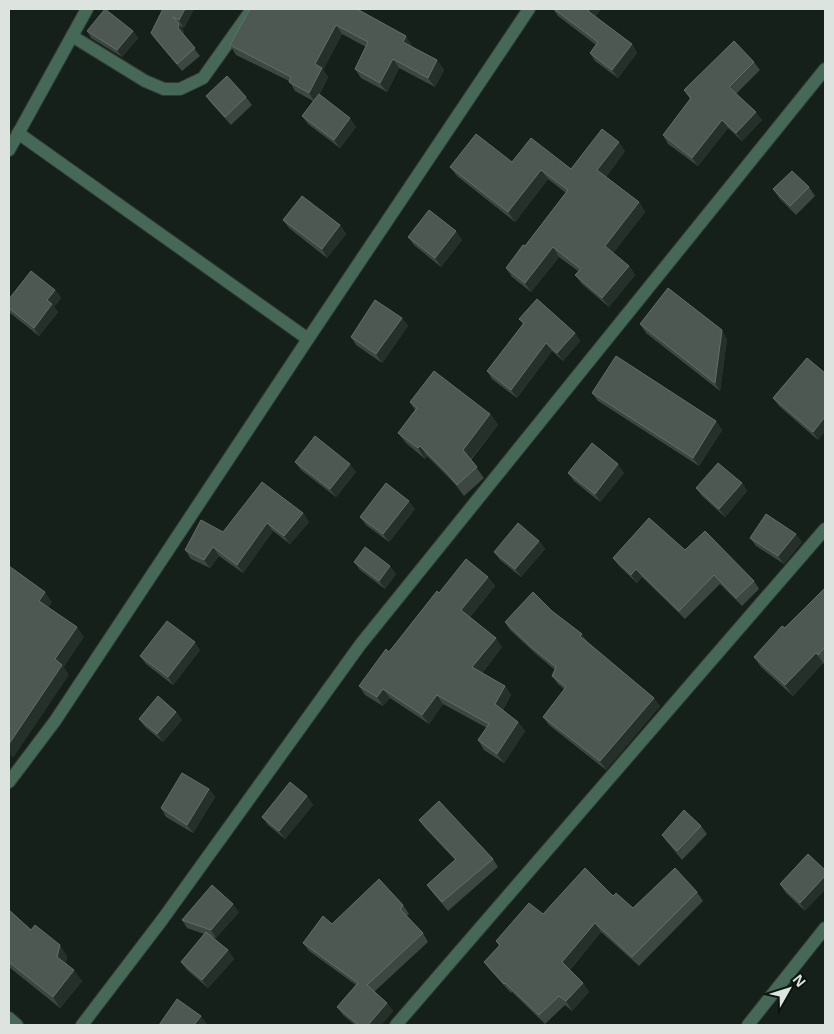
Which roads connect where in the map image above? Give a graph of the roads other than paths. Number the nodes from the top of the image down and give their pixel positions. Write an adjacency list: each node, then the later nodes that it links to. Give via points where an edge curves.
1 (87, 9): 4 (street)
2 (252, 9): 4 (street, via 203,78 180,89 164,88 145,81)
3 (529, 9): 8 (street)
4 (72, 36): 6 (street)
5 (825, 69): 15 (street, via 360,645 162,920)
6 (18, 133): 7 (street); 8 (street)
7 (9, 150)
8 (308, 339): 11 (street, via 55,721)
9 (825, 529): 10 (street)
10 (820, 545): 16 (street)
11 (9, 782)
12 (825, 928): 17 (street)
13 (9, 1018): 14 (street)
14 (17, 1025)
15 (82, 1025)
16 (396, 1025)
17 (748, 1025)

